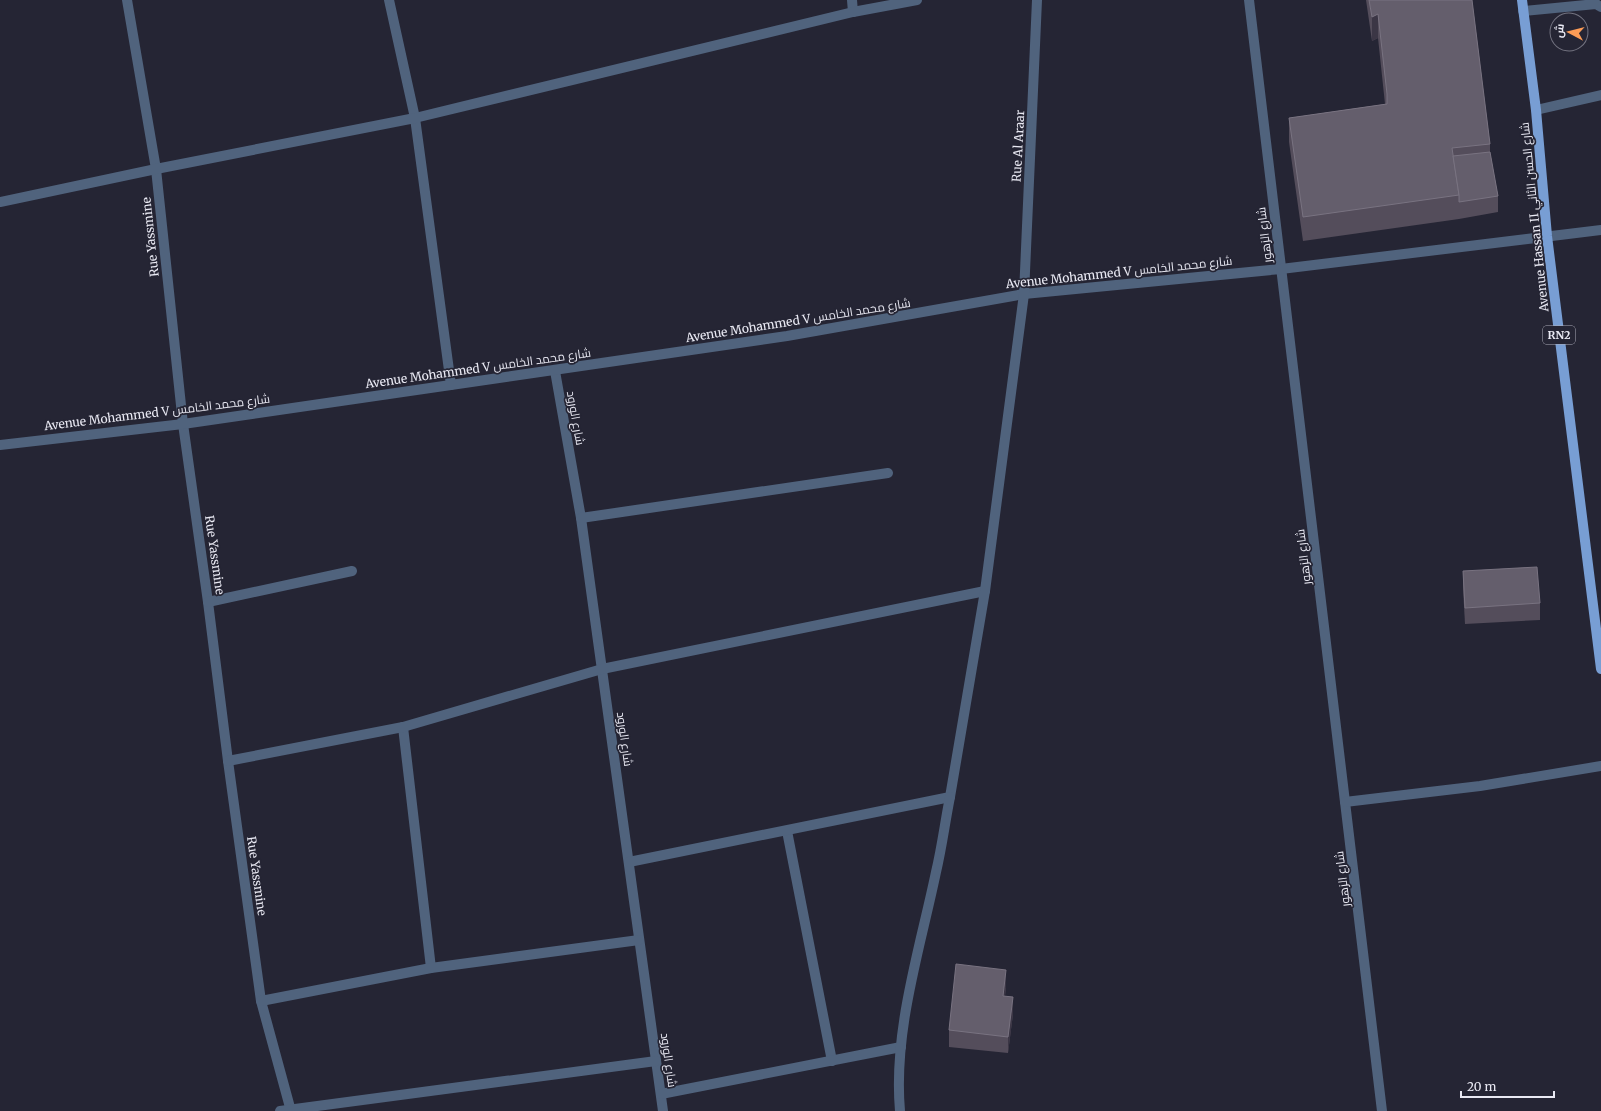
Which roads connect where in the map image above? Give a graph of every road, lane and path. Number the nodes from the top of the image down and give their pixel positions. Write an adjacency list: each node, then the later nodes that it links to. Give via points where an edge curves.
1 (127, 0): 14 (street, Rue Yassmine)
2 (389, 0): 13 (street)
3 (852, 0): 10 (street)
4 (917, 0): 10 (street)
5 (1037, 0): 19 (street, Rue Al Araar)
6 (1249, 0): 18 (street, شارع الزهور)
7 (1522, 0): 9 (main road, Avenue Hassan II شارع الحسن الثاني / RN2)
8 (1601, 7): 9 (street, via 1596,4)
9 (1523, 11): 12 (main road, Avenue Hassan II شارع الحسن الثاني / RN2)
10 (853, 12): 13 (street)
11 (1601, 95): 12 (street)
12 (1536, 110): 17 (main road, Avenue Hassan II شارع الحسن الثاني / RN2)
13 (415, 118): 14 (street); 21 (street)
14 (156, 169): 15 (street); 22 (street, Rue Yassmine)
15 (0, 202)
16 (1601, 230): 17 (street, Avenue Mohammed V شارع محمد الخامس)
17 (1547, 236): 18 (street, Avenue Mohammed V شارع محمد الخامس); 30 (main road, Avenue Hassan II شارع الحسن الثاني / RN2)
18 (1281, 269): 19 (street, Avenue Mohammed V شارع محمد الخامس); 35 (street, شارع الزهور)
19 (1024, 294): 20 (street, Avenue Mohammed V شارع محمد الخامس, via 788,336); 27 (street, Rue Al Araar)
20 (555, 371): 21 (street, Avenue Mohammed V شارع محمد الخامس); 25 (street, شارع الورود)
21 (451, 385): 22 (street, Avenue Mohammed V شارع محمد الخامس)
22 (183, 424): 23 (street, Avenue Mohammed V شارع محمد الخامس); 28 (street, Rue Yassmine)
23 (0, 445)
24 (888, 473): 25 (street)
25 (581, 518): 29 (street, شارع الورود)
26 (352, 571): 28 (street)
27 (985, 591): 29 (street); 34 (street, Rue Al Araar)
28 (208, 602): 32 (street, Rue Yassmine)
29 (602, 669): 31 (street); 37 (street, شارع الورود)
30 (1601, 669)
31 (402, 727): 32 (street); 39 (street)
32 (228, 761): 40 (street, Rue Yassmine)
33 (1601, 766): 35 (street, via 1480,786)
34 (950, 798): 36 (street); 41 (street, Rue Al Araar, via 937,871 913,971)
35 (1346, 802): 48 (street, شارع الزهور)
36 (787, 830): 37 (street); 43 (street)
37 (629, 862): 38 (street, شارع الورود)
38 (639, 940): 39 (street); 42 (street, شارع الورود)
39 (431, 968): 40 (street)
40 (261, 1001): 45 (street, Rue Yassmine)
41 (901, 1047): 43 (street); 47 (street, Rue Al Araar)
42 (656, 1061): 44 (street, شارع الورود); 45 (street)
43 (832, 1061): 44 (street)
44 (661, 1094): 46 (street, شارع الورود)
45 (287, 1111)
46 (663, 1111)
47 (900, 1111)
48 (1382, 1111)

